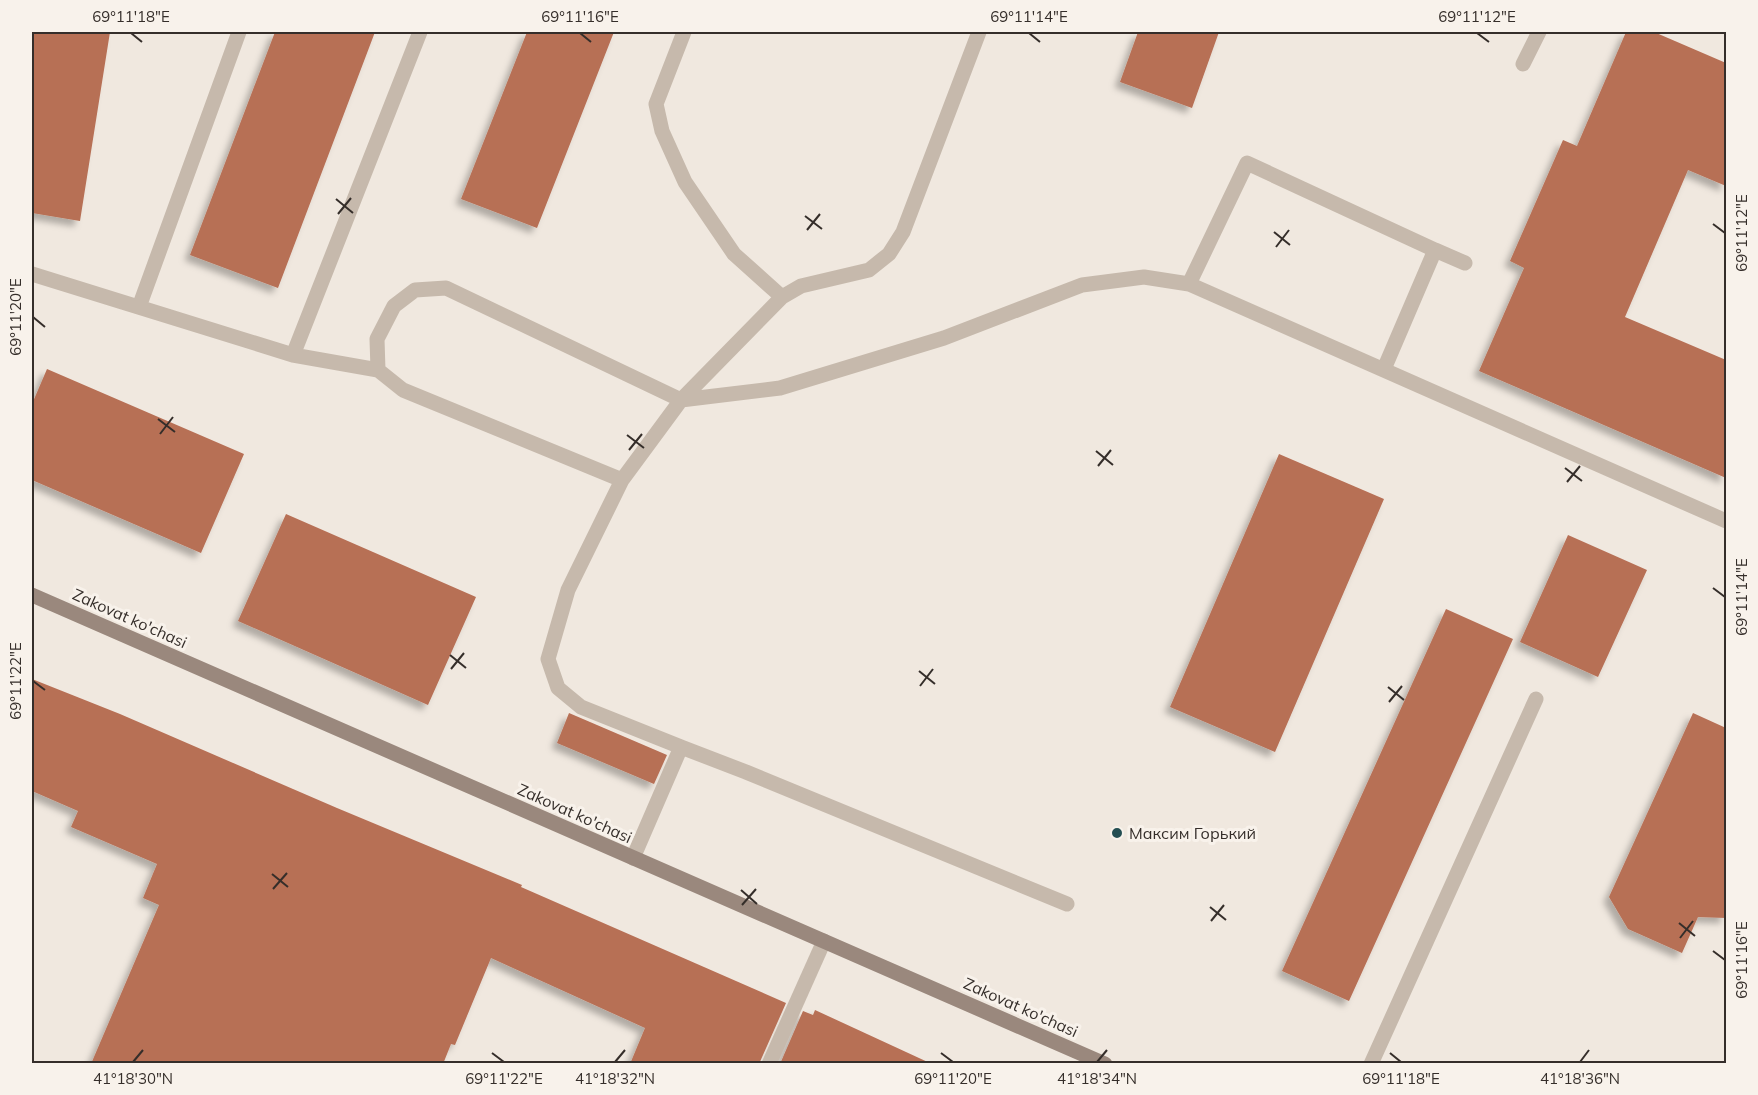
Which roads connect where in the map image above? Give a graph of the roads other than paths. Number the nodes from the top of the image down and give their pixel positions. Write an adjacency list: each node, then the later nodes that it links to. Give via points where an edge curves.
1 (239, 32): 12 (street)
2 (420, 32): 13 (street)
3 (684, 32): 11 (street, via 656,104 662,131 686,182 734,254)
4 (979, 32): 11 (street, via 903,232 889,254 869,270 801,286)
5 (1539, 32): 6 (street)
6 (1523, 64)
7 (1436, 250): 8 (street); 10 (street, via 1247,163); 14 (street)
8 (1465, 263)
9 (32, 274): 12 (street)
10 (1189, 284): 14 (street); 16 (street, via 1144,277 1082,285 944,338 780,388)
11 (782, 297): 16 (street)
12 (138, 307): 13 (street)
13 (293, 355): 15 (street)
14 (1384, 369): 18 (street)
15 (378, 370): 16 (street, via 377,339 394,306 415,290 446,288); 17 (street, via 403,390)
16 (681, 400): 17 (street)
17 (622, 480): 21 (street, via 568,590 548,660 558,688 581,707)
18 (1726, 520)
19 (32, 595): 22 (street, Zakovat ko'chasi)
20 (1536, 699): 27 (street)
21 (681, 747): 22 (street); 23 (street)
22 (633, 858): 24 (street, Zakovat ko'chasi)
23 (1067, 904)
24 (824, 941): 25 (street); 26 (street, Zakovat ko'chasi)
25 (769, 1064)
26 (1105, 1064)
27 (1371, 1064)

